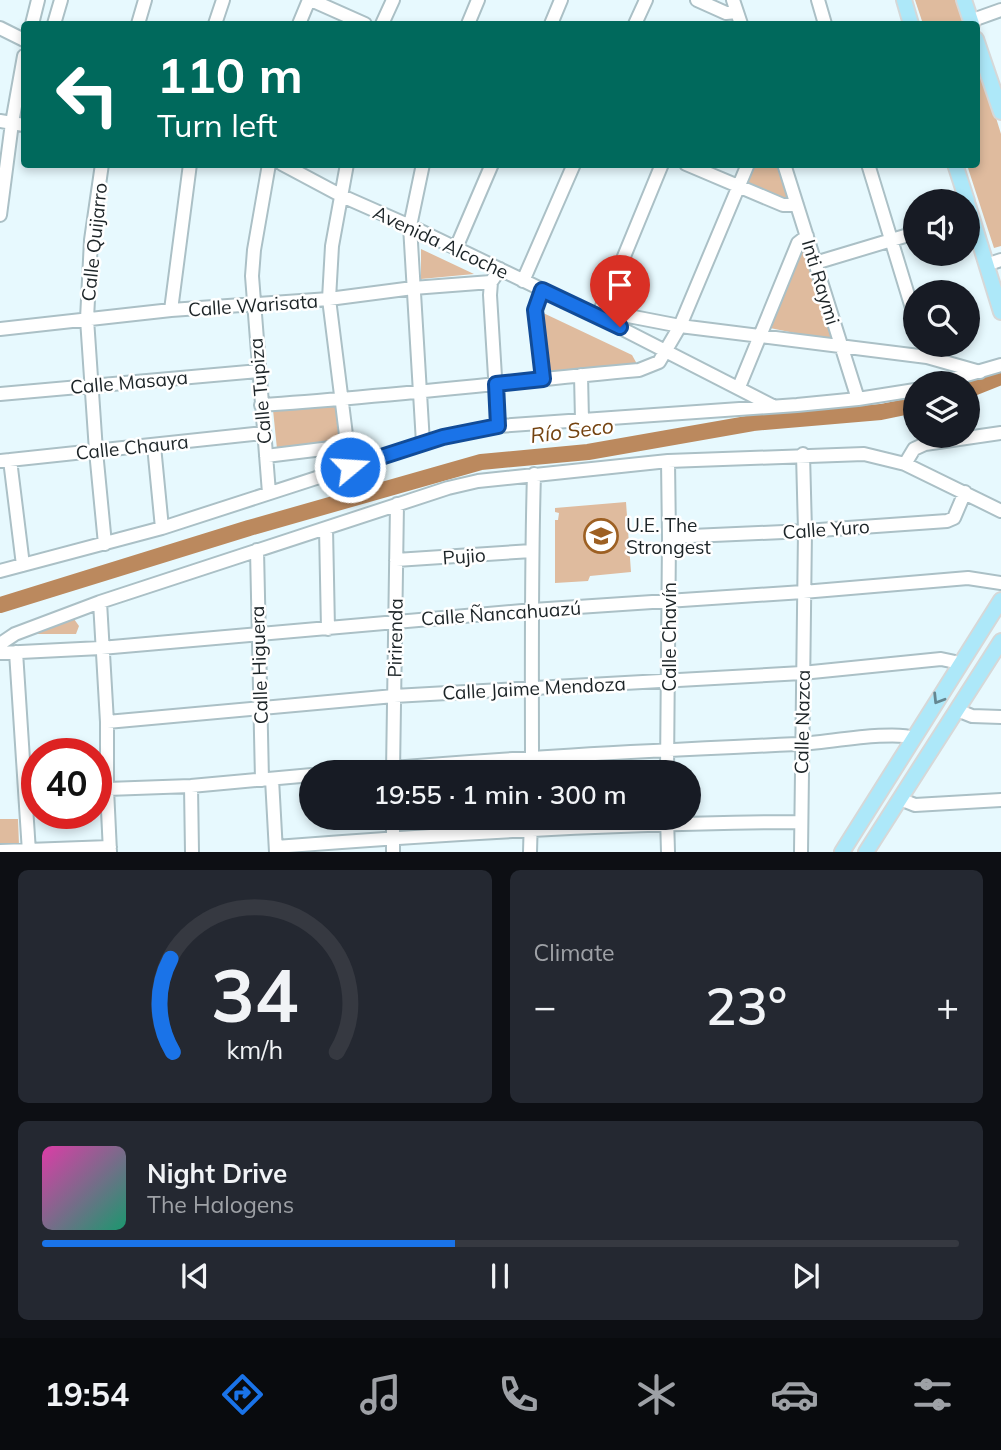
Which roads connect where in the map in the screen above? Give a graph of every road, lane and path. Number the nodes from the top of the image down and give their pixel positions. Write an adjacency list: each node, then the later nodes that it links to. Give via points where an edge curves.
1 (38, 0): 16 (street)
2 (61, 0): 17 (street)
3 (145, 0): 18 (street)
4 (223, 0): 19 (street)
5 (310, 0): 20 (street); 21 (street)
6 (393, 0): 22 (street)
7 (478, 0): 23 (street)
8 (561, 0): 24 (street)
9 (646, 0): 25 (street)
10 (697, 0): 15 (street)
11 (818, 0): 26 (street)
12 (904, 0): 27 (main road)
13 (964, 0): 28 (main road)
14 (1001, 10): 29 (street)
15 (732, 15)
16 (33, 21)
17 (55, 21)
18 (139, 21)
19 (216, 21)
20 (300, 21)
21 (358, 21)
22 (383, 21)
23 (469, 21)
24 (552, 21)
25 (636, 21)
26 (824, 21)
27 (910, 21)
28 (970, 21)
29 (976, 21)
30 (0, 28): 31 (street)
31 (21, 38)
32 (980, 51): 34 (main road)
33 (21, 73): 35 (street)
34 (1001, 112)
35 (12, 123): 54 (street)
36 (101, 168): 74 (street, Calle Quijarro, via 89,260)
37 (189, 168): 71 (street)
38 (268, 168): 70 (street, Calle Tupiza, via 254,250)
39 (290, 168): 52 (street, Avenida Alcoche)
40 (345, 168): 52 (street)
41 (422, 168): 55 (street)
42 (490, 168): 60 (street)
43 (572, 168): 65 (street)
44 (660, 168): 73 (street)
45 (695, 168): 50 (street)
46 (746, 168): 50 (street)
47 (785, 168): 53 (street, Inti Raymi)
48 (869, 168): 59 (street)
49 (956, 168): 51 (main road)
50 (738, 187): 53 (street, via 788,207); 75 (street)
51 (962, 189)
52 (342, 195): 55 (street, Avenida Alcoche); 69 (street, via 332,246)
53 (797, 205): 57 (street, Inti Raymi)
54 (0, 215)
55 (410, 226): 60 (street, Avenida Alcoche); 67 (street)
56 (980, 234): 62 (main road)
57 (807, 236): 61 (street, Inti Raymi); 77 (street, via 798,243)
58 (903, 237): 59 (street)
59 (892, 240): 61 (street); 64 (street)
60 (456, 248): 63 (street, Avenida Alcoche)
61 (815, 263): 78 (street, Inti Raymi)
62 (994, 263): 72 (main road)
63 (500, 269): 65 (street, Avenida Alcoche); 66 (street)
64 (904, 280)
65 (523, 281): 68 (street, Avenida Alcoche)
66 (491, 282): 67 (street, Calle Warisata); 88 (street)
67 (413, 289): 69 (street, Calle Warisata); 91 (street)
68 (542, 290): 73 (street, Avenida Alcoche); 87 (street, via 535,310)
69 (329, 299): 70 (street, Calle Warisata); 95 (street)
70 (253, 305): 71 (street, Calle Warisata); 83 (street, Calle Tupiza)
71 (171, 310): 74 (street, Calle Warisata)
72 (1001, 312)
73 (597, 316): 75 (street, via 613,313); 80 (street, Avenida Alcoche)
74 (87, 319): 76 (street, Calle Warisata); 89 (street, Calle Quijarro)
75 (680, 326): 77 (street); 80 (street)
76 (0, 329)
77 (760, 335): 78 (street); 90 (street)
78 (841, 346): 79 (street); 94 (street, Inti Raymi)
79 (903, 350)
80 (667, 351): 86 (street, via 659,362 639,370); 90 (street, Avenida Alcoche)
81 (941, 357): 84 (street)
82 (1001, 365): 85 (street)
83 (258, 371): 89 (street, Calle Masaya); 96 (street, Calle Tupiza)
84 (977, 371)
85 (980, 372)
86 (581, 375): 87 (street); 98 (street)
87 (543, 379): 88 (street)
88 (496, 384): 91 (street); 99 (street)
89 (92, 385): 93 (street, Calle Masaya); 105 (street, Calle Quijarro)
90 (739, 387): 97 (street, Avenida Alcoche)
91 (419, 390): 95 (street); 102 (street)
92 (903, 392): 94 (street)
93 (0, 394)
94 (858, 399): 97 (street)
95 (341, 400): 96 (street); 104 (street)
96 (261, 405): 100 (street, Calle Tupiza)
97 (774, 406): 98 (street)
98 (582, 420): 99 (street)
99 (498, 426): 102 (street)
100 (263, 433): 103 (street, Calle Chaura); 107 (street, Calle Tupiza)
101 (1001, 433): 110 (street, via 925,444 914,449)
102 (423, 443): 111 (street)
103 (154, 446): 105 (street, Calle Chaura); 117 (street)
104 (347, 446): 107 (street); 111 (street)
105 (96, 451): 108 (street, Calle Chaura); 121 (street, Calle Quijarro)
106 (803, 454): 109 (street); 110 (street, via 864,454); 119 (street, Calle Nazca)
107 (266, 456): 114 (street, Calle Tupiza)
108 (5, 461): 125 (street)
109 (668, 461): 112 (street); 120 (street, Calle Chavín)
110 (905, 464): 113 (street)
111 (350, 467): 114 (street)
112 (534, 474): 115 (street, via 478,481); 123 (street)
113 (965, 492): 116 (street); 119 (street, Calle Yuro, via 951,520)
114 (269, 493): 117 (street)
115 (397, 504): 118 (street); 124 (street, Pirirenda)
116 (1001, 511)
117 (162, 528): 121 (street)
118 (326, 528): 122 (street); 134 (street)
119 (805, 531): 120 (street, Calle Yuro); 128 (street, Calle Nazca)
120 (670, 537): 131 (street, Calle Chavín)
121 (105, 544): 125 (street)
122 (257, 550): 130 (street); 135 (street, Calle Higuera)
123 (532, 551): 124 (street, Pujio); 132 (street)
124 (397, 560): 133 (street, Pirirenda)
125 (23, 565): 126 (street)
126 (0, 571)
127 (1001, 583): 128 (street, Calle Ñancahuazú, via 968,578)
128 (803, 592): 131 (street, Calle Ñancahuazú); 142 (street, Calle Nazca)
129 (1001, 600): 141 (main road)
130 (100, 602): 137 (street); 138 (street)
131 (669, 602): 132 (street, Calle Ñancahuazú); 143 (street, Calle Chavín)
132 (533, 610): 133 (street, Calle Ñancahuazú); 144 (street)
133 (397, 621): 134 (street, Calle Ñancahuazú); 145 (street, Pirirenda)
134 (328, 629): 135 (street, Calle Ñancahuazú)
135 (257, 634): 138 (street, Calle Ñancahuazú); 146 (street, Calle Higuera)
136 (1001, 642): 147 (main road)
137 (0, 644)
138 (101, 648): 139 (street, Calle Ñancahuazú); 149 (street)
139 (16, 652): 140 (street, Calle Ñancahuazú); 174 (street)
140 (0, 653)
141 (960, 663): 142 (street, Calle Jaime Mendoza, via 941,660); 151 (main road, one-way to 151)
142 (802, 673): 143 (street, Calle Jaime Mendoza); 152 (street, Calle Nazca)
143 (668, 680): 144 (street, Calle Jaime Mendoza); 153 (street, Calle Chavín)
144 (533, 687): 145 (street, Calle Jaime Mendoza); 155 (street)
145 (394, 696): 146 (street, Calle Jaime Mendoza); 154 (street, Pirirenda)
146 (261, 709): 149 (street, Calle Jaime Mendoza); 159 (street, Calle Higuera)
147 (957, 710): 148 (street, via 972,716); 162 (main road)
148 (1001, 717)
149 (107, 722): 150 (street)
150 (107, 738)
151 (914, 738): 152 (street, via 896,735); 181 (main road)
152 (802, 744): 153 (street); 165 (street, Calle Nazca)
153 (667, 749): 156 (street); 157 (street, Calle Chavín)
154 (393, 760)
155 (532, 760)
156 (574, 760)
157 (667, 760)
158 (299, 776): 159 (street)
159 (267, 779): 160 (street); 173 (street, Calle Higuera)
160 (191, 786): 161 (street); 176 (street)
161 (112, 789)
162 (900, 799): 163 (street, via 915,805); 182 (main road)
163 (1001, 800)
164 (701, 820): 165 (street)
165 (800, 821): 180 (street, Calle Nazca)
166 (109, 829): 172 (street)
167 (393, 830): 171 (street)
168 (462, 830): 171 (street)
169 (531, 830): 178 (street)
170 (667, 830): 179 (street)
171 (393, 837): 173 (street); 177 (street)
172 (110, 849): 174 (street)
173 (276, 849)
174 (29, 850): 175 (street)
175 (0, 851)
176 (192, 852)
177 (393, 852)
178 (530, 852)
179 (668, 852)
180 (801, 852)
181 (842, 852)
182 (866, 852)

